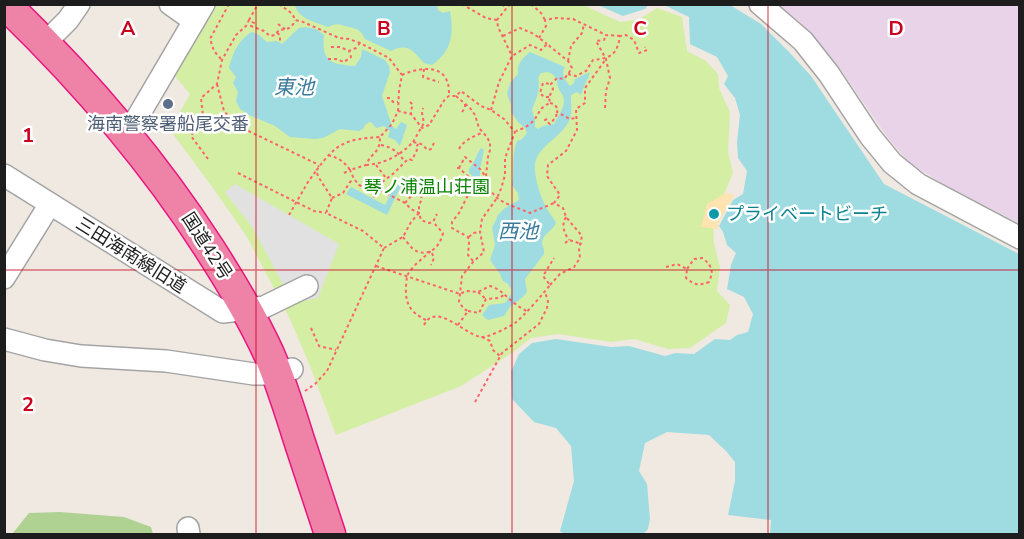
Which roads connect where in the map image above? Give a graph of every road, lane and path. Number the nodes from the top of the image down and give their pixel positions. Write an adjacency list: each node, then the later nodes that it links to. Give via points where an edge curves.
1 (5, 4): 26 (highway, 国道42号)
2 (32, 4): 26 (highway, 国道42号)
3 (79, 4): 26 (street)
4 (170, 4): 14 (street)
5 (229, 4): 39 (path, via 210,39)
6 (258, 4): 15 (path)
7 (279, 4): 16 (path)
8 (462, 4): 17 (path)
9 (502, 4): 13 (path)
10 (510, 4): 13 (path)
11 (531, 4): 18 (path)
12 (760, 4): 112 (street, via 803,41 892,164 918,184)
13 (506, 9): 17 (path)
14 (199, 13): 64 (street)
15 (249, 20): 22 (path, via 270,36); 39 (path)
16 (295, 20): 21 (path); 27 (path)
17 (497, 20): 24 (path)
18 (545, 20): 20 (path, via 573,19); 28 (path)
19 (278, 24): 21 (path)
20 (584, 24): 23 (path); 40 (path, via 571,46)
21 (285, 29): 22 (path)
22 (277, 33): 29 (path)
23 (606, 34): 25 (path); 38 (path, via 604,40 596,41)
24 (503, 36): 28 (path, via 520,28); 36 (path)
25 (620, 36): 34 (path, via 634,40 639,53 647,50); 38 (path, via 614,55)
26 (52, 37): 64 (highway, 国道42号, via 98,72)
27 (339, 38): 30 (path); 33 (path)
28 (539, 38): 31 (path)
29 (280, 41)
30 (360, 43): 35 (path); 42 (path, via 389,58)
31 (547, 44): 36 (path, via 541,50 530,45); 40 (path)
32 (331, 47): 33 (path)
33 (340, 47): 35 (path)
34 (645, 47)
35 (349, 51): 37 (path, via 351,57 344,62)
36 (512, 56): 57 (path)
37 (328, 59)
38 (606, 59): 43 (path, via 593,60 586,71); 56 (path, via 610,78); 62 (path, via 585,88 585,103 576,109)
39 (222, 60): 45 (path)
40 (568, 61): 43 (path, via 572,68)
41 (424, 69): 42 (path); 44 (path, via 423,77); 47 (path, via 443,75)
42 (402, 75): 51 (path)
43 (568, 75): 46 (path)
44 (439, 82)
45 (217, 84): 76 (path, via 201,98 203,116 191,136); 80 (path, via 224,111 236,125)
46 (551, 84): 49 (path); 49 (path, via 543,84 540,93)
47 (449, 96): 48 (path); 65 (path, via 429,126)
48 (456, 96): 54 (path); 57 (path, via 461,91)
49 (549, 97): 53 (path)
50 (387, 98): 51 (path)
51 (398, 102): 58 (path)
52 (410, 102): 61 (path)
53 (550, 103): 60 (path); 66 (path, via 537,113 535,120)
54 (465, 104): 59 (path); 67 (path)
55 (423, 108): 65 (path)
56 (605, 108)
57 (491, 110): 66 (path)
58 (398, 111): 61 (path); 68 (path)
59 (462, 112)
60 (558, 113): 62 (path, via 570,119); 63 (path, via 550,123)
61 (411, 114): 65 (path)
62 (576, 117): 101 (path, via 577,130 566,151 548,165 547,176 560,195)
63 (547, 119)
64 (132, 126): 133 (highway, 国道42号, via 189,186 216,226)
65 (422, 128): 69 (path)
66 (515, 132): 98 (path)
67 (483, 133): 73 (path, via 474,135); 86 (path, via 490,143)
68 (380, 137): 72 (path); 75 (path, via 345,142)
69 (413, 142): 71 (path); 74 (path)
70 (434, 143): 71 (path, via 428,150)
71 (418, 144): 77 (path, via 415,157)
72 (380, 145): 74 (path); 78 (path)
73 (459, 149)
74 (399, 154): 77 (path); 79 (path)
75 (328, 155): 80 (path); 81 (path)
76 (208, 159)
77 (404, 161): 87 (path)
78 (366, 165): 79 (path); 81 (path)
79 (375, 165): 87 (path)
80 (319, 167): 82 (path)
81 (350, 170): 84 (path); 88 (path)
82 (316, 171): 97 (path); 99 (path)
83 (238, 173): 99 (path)
84 (344, 173)
85 (4, 175): 102 (street, 三田海南線旧道)
86 (486, 176): 91 (path); 92 (path); 92 (path, via 465,157 458,168)
87 (386, 178): 93 (path)
88 (354, 179): 93 (path, via 359,185); 97 (path, via 343,193)
89 (406, 179): 95 (path)
90 (421, 187): 94 (path)
91 (487, 187): 92 (path); 98 (path)
92 (477, 188): 111 (path, via 468,195 452,222 452,228)
93 (378, 189): 96 (path); 100 (path)
94 (419, 191): 95 (path); 104 (path)
95 (412, 195): 100 (path)
96 (374, 197)
97 (332, 198): 103 (path)
98 (497, 198): 101 (path, via 530,213); 109 (path, via 482,219)
99 (296, 202): 103 (path); 106 (path)
100 (405, 203): 104 (path)
101 (554, 203): 107 (path, via 563,208)
102 (50, 204): 125 (street); 133 (street, 三田海南線旧道, via 224,312)
103 (326, 213): 116 (path, via 363,231)
104 (419, 213): 108 (path, via 421,220); 110 (path)
105 (436, 214): 108 (path)
106 (289, 215)
107 (566, 217): 113 (path, via 563,231); 115 (path, via 582,236)
108 (433, 222): 117 (path, via 443,233 441,242)
109 (480, 232): 111 (path); 119 (path, via 484,252)
110 (403, 237): 116 (path); 117 (path, via 422,253)
111 (468, 237): 119 (path, via 468,255)
112 (1020, 238)
113 (569, 240): 114 (path); 115 (path)
114 (565, 243)
115 (581, 243): 126 (path, via 580,258 574,267)
116 (384, 248): 121 (path)
117 (431, 251): 120 (path); 124 (path)
118 (554, 258): 126 (path, via 543,276)
119 (473, 262): 130 (path, via 462,276)
120 (431, 265)
121 (376, 266): 124 (path); 142 (path)
122 (666, 267): 123 (path, via 677,264)
123 (687, 269): 123 (path, via 686,278 693,284 709,282 711,266 703,258 694,259)
124 (407, 276): 130 (path); 136 (path, via 407,304)
125 (4, 278)
126 (550, 285): 129 (path)
127 (307, 286): 133 (street)
128 (478, 292): 130 (path); 131 (path, via 490,286); 132 (path)
129 (545, 292): 135 (path); 143 (path, via 547,308 539,324)
130 (460, 294): 134 (path, via 459,302)
131 (504, 295): 132 (path); 135 (path)
132 (486, 299): 134 (path, via 478,312)
133 (255, 308): 144 (highway, 国道42号)
134 (468, 311): 137 (path)
135 (527, 311): 140 (path, via 516,322)
136 (426, 320): 137 (path, via 442,317); 138 (path)
137 (458, 325): 140 (path)
138 (424, 326)
139 (311, 328): 142 (path, via 319,346)
140 (482, 338): 143 (path, via 490,341)
141 (4, 339): 144 (street, via 81,356 166,361)
142 (336, 350): 144 (path, via 327,371 315,384)
143 (500, 356): 145 (path)
144 (290, 378): 146 (highway, 国道42号); 147 (highway, 国道42号, via 314,428)
145 (475, 402)
146 (330, 534)
147 (348, 534)

